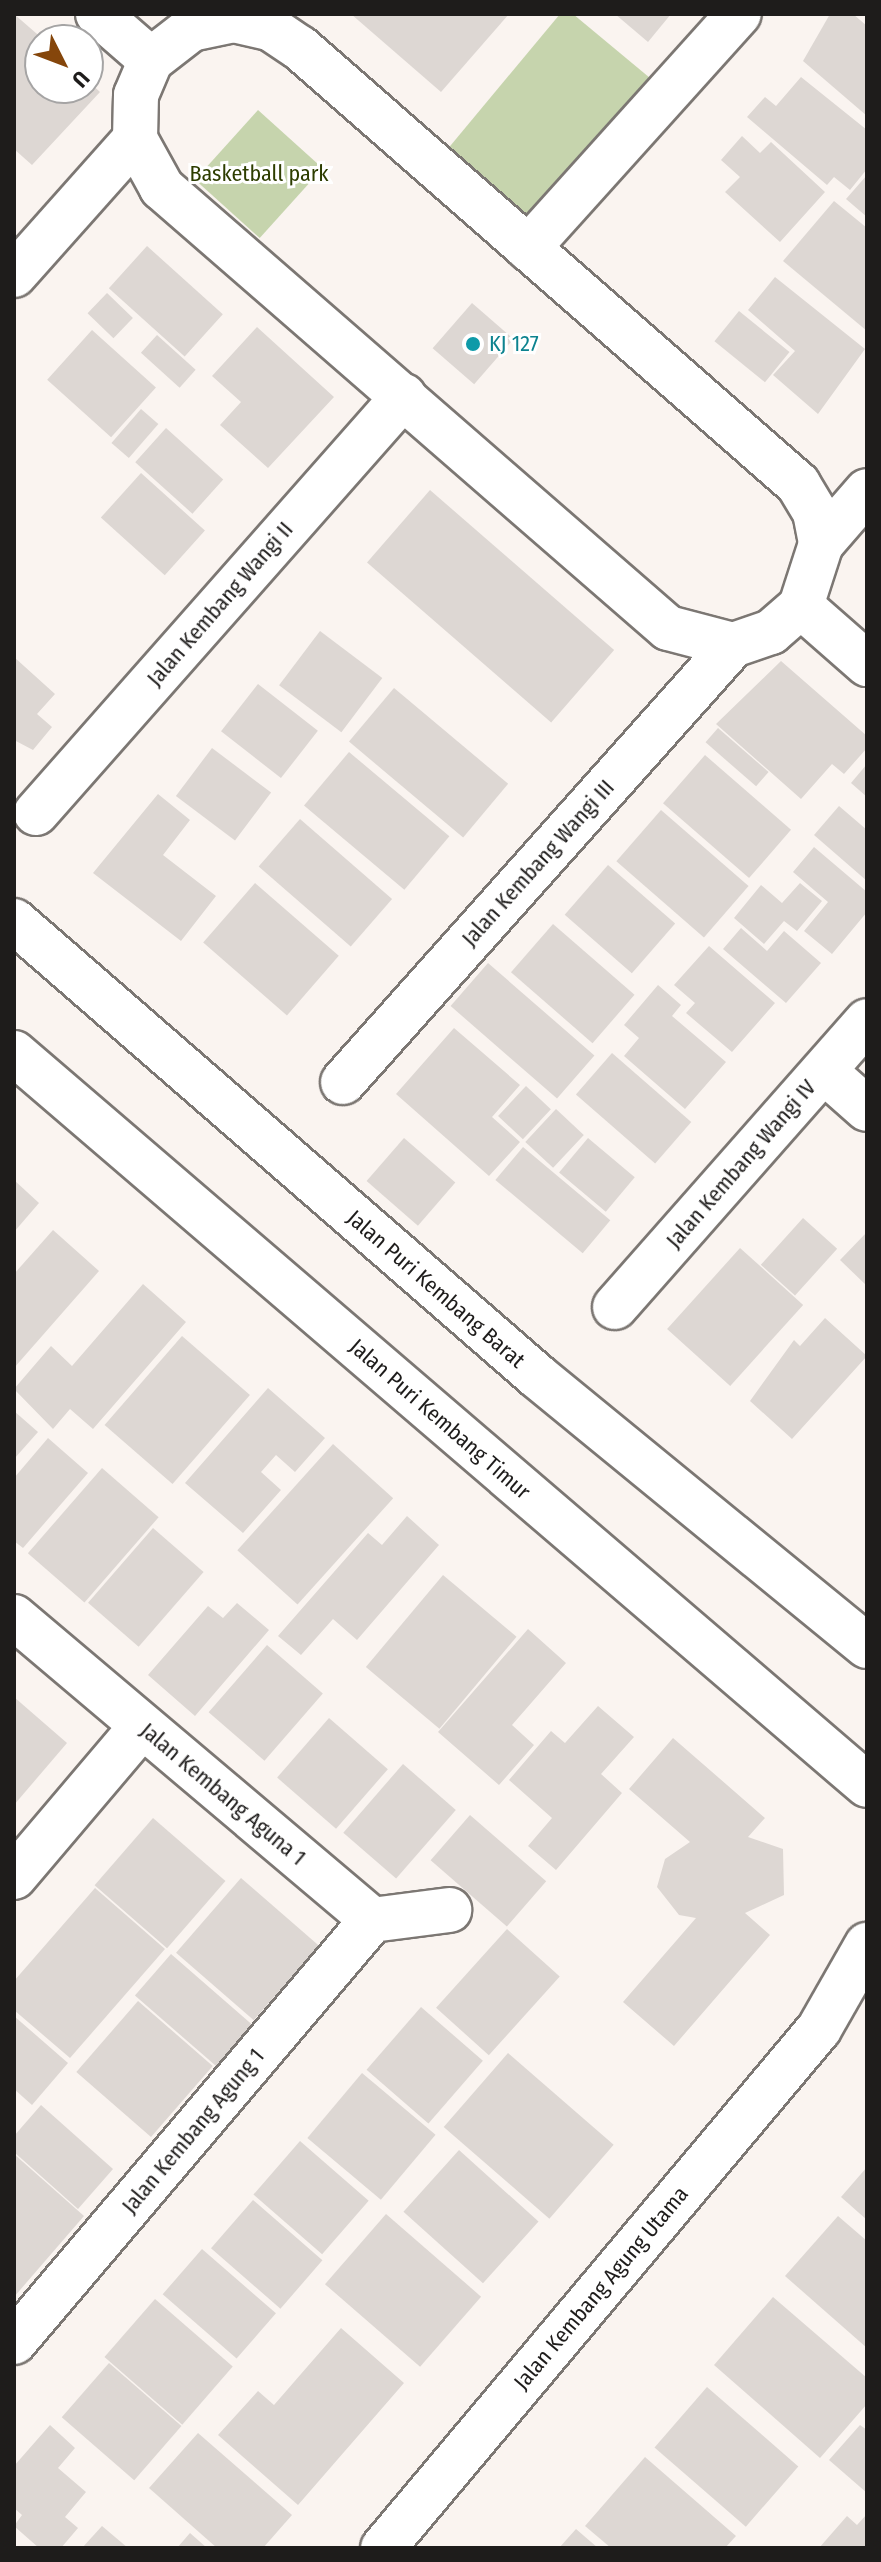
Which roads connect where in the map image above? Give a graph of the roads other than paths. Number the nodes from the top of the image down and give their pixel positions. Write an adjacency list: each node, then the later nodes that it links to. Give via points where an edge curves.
1 (98, 14): 4 (street)
2 (739, 14): 6 (street)
3 (237, 17): 4 (street, via 191,29); 6 (street, via 270,28 300,48)
4 (151, 60): 5 (street, via 136,95)
5 (135, 139): 7 (street); 8 (street, via 162,188)
6 (528, 248): 10 (street, via 798,484 815,512)
7 (14, 275)
8 (404, 396): 12 (street, via 668,628); 14 (street, Jalan Kembang Wangi II)
9 (867, 491): 10 (street)
10 (821, 544): 11 (street)
11 (801, 606): 12 (street, via 771,632); 13 (street)
12 (733, 645): 19 (street, Jalan Kembang Wangi III)
13 (867, 664)
14 (36, 813)
15 (14, 921): 23 (street, Jalan Puri Kembang Barat, via 537,1376)
16 (867, 1021): 18 (street, Jalan Kembang Wangi IV)
17 (14, 1053): 25 (street, Jalan Puri Kembang Timur)
18 (824, 1071): 20 (street); 21 (street, Jalan Kembang Wangi IV)
19 (343, 1082)
20 (867, 1109)
21 (615, 1307)
22 (14, 1617): 24 (street, Jalan Kembang Aguna 1)
23 (867, 1646)
24 (142, 1726): 26 (street); 28 (street, Jalan Kembang Aguna 1)
25 (867, 1785)
26 (14, 1877)
27 (449, 1910): 28 (street)
28 (372, 1920): 32 (street, Jalan Kembang Agung 1)
29 (867, 1945): 31 (street, Jalan Kembang Agung Utama)
30 (867, 1997): 31 (street, Jalan Kembang Agung Utama)
31 (819, 2029): 33 (street, Jalan Kembang Agung Utama)
32 (14, 2342)
33 (383, 2548)

